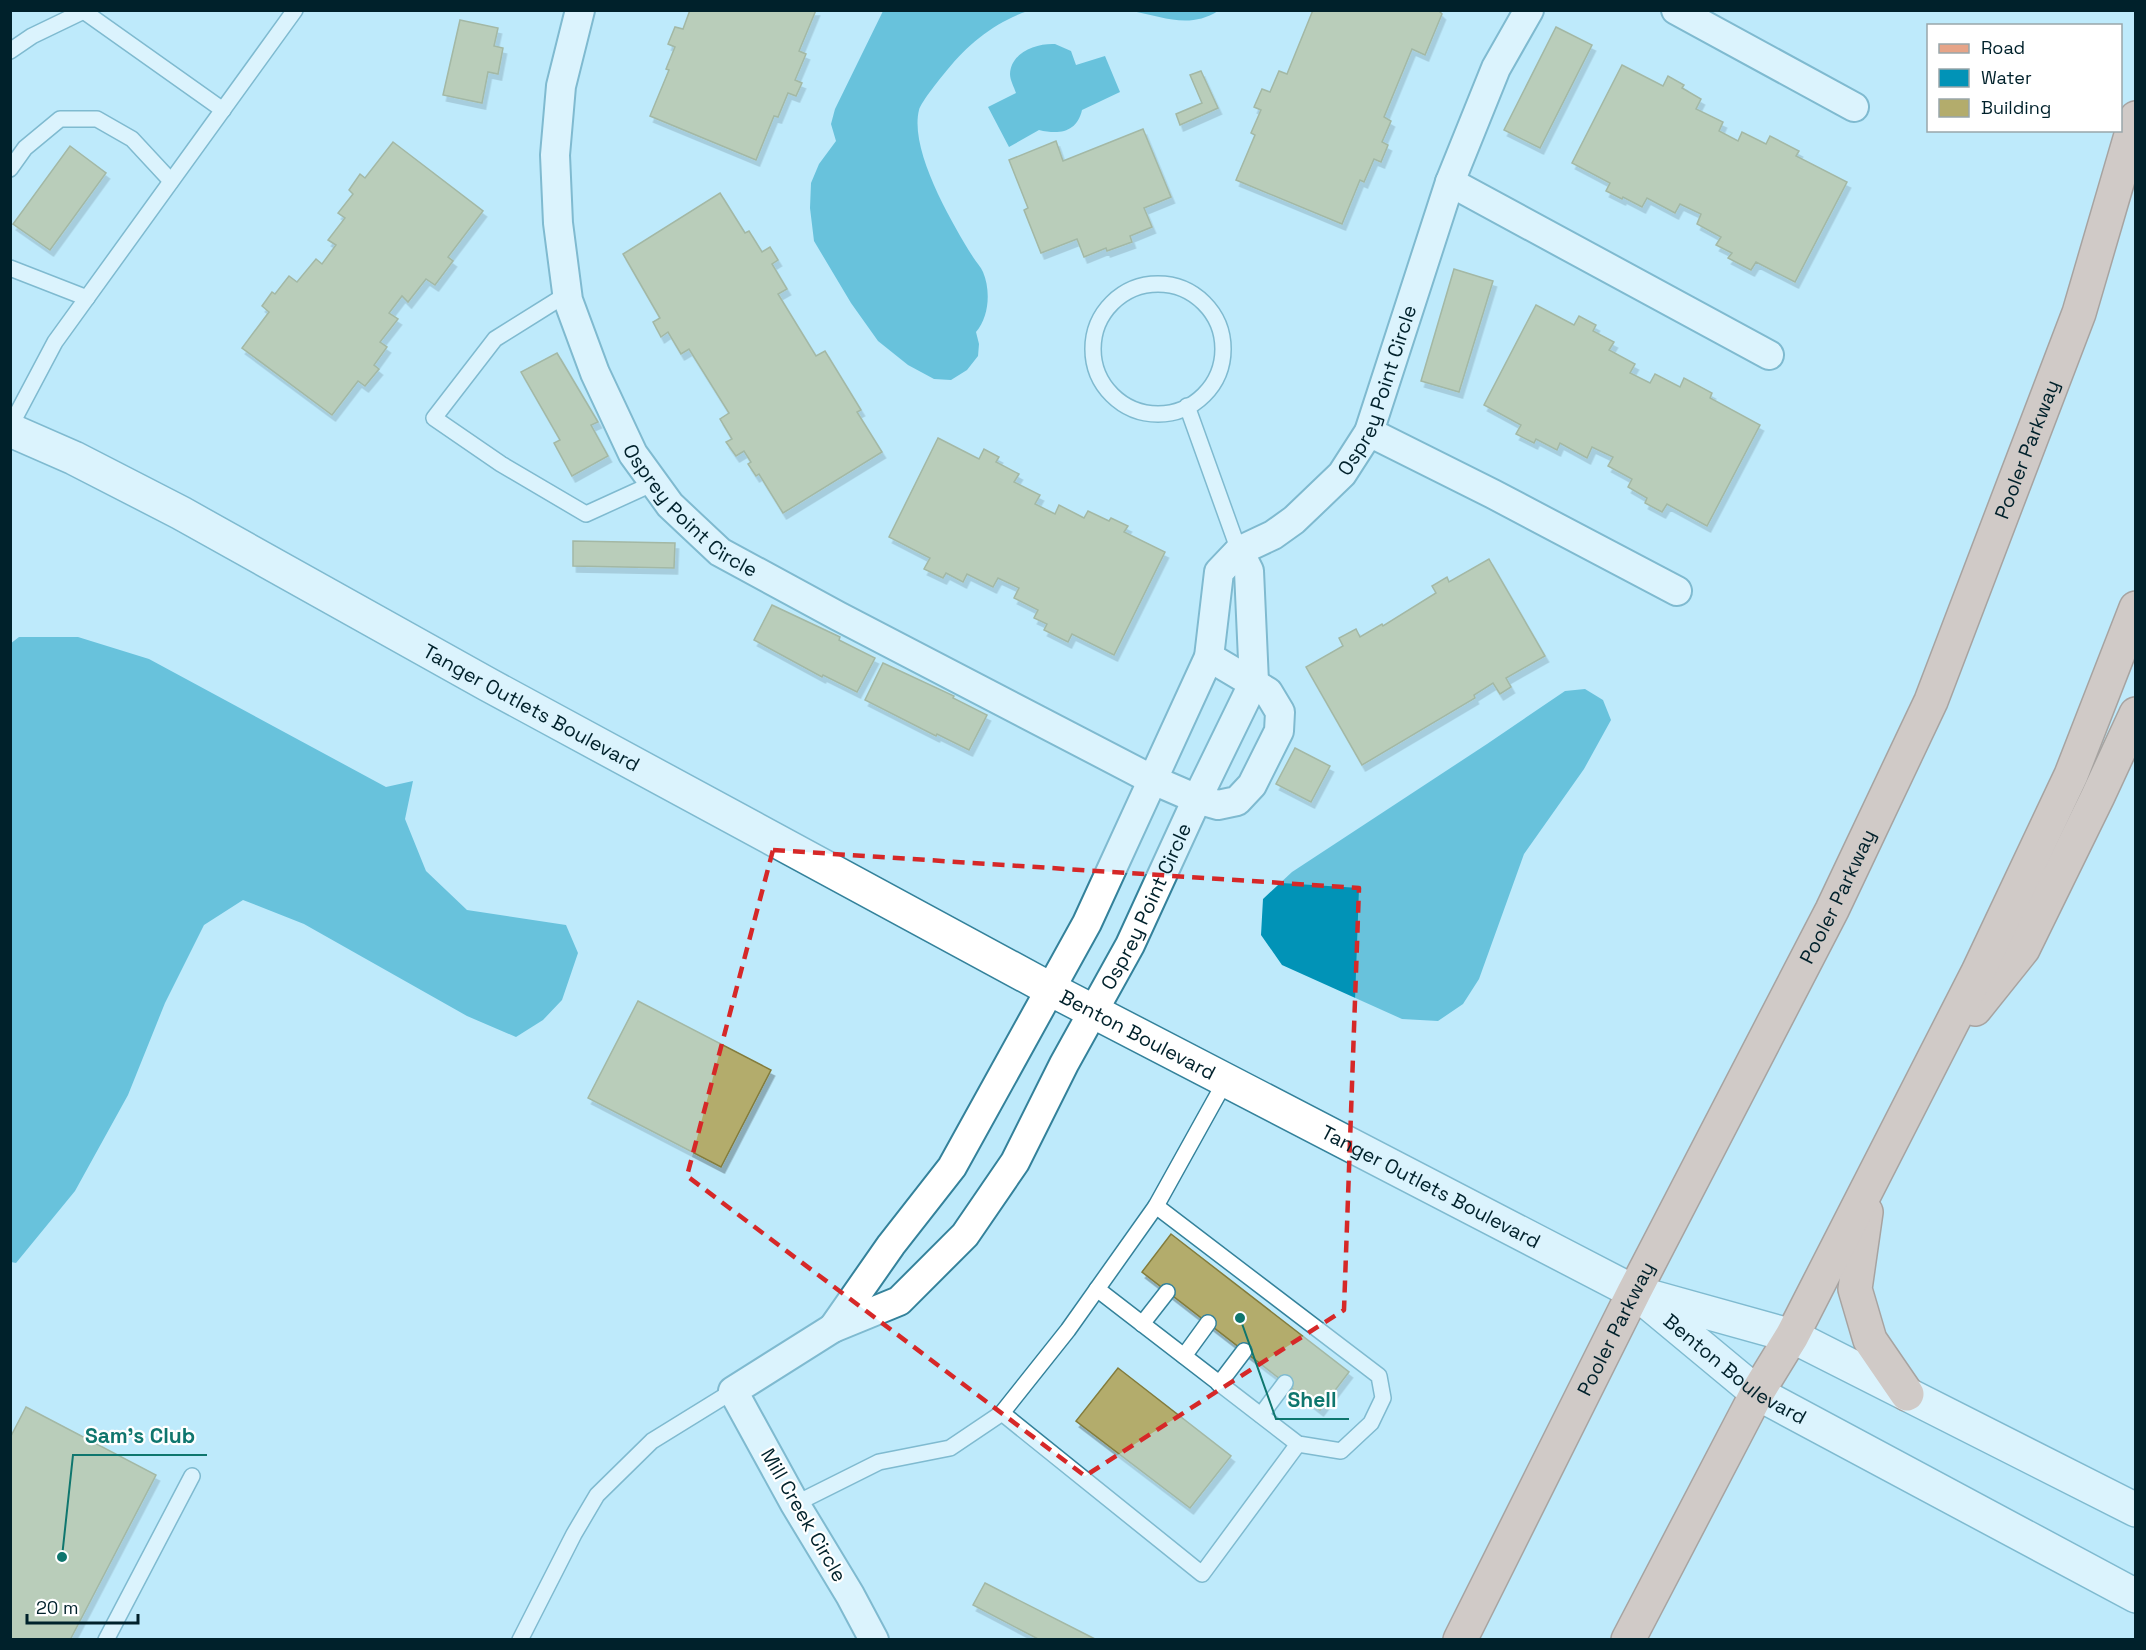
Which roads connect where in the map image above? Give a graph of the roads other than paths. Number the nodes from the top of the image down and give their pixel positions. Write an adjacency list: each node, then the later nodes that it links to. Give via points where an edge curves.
1 (295, 10): 8 (lane)
2 (580, 10): 14 (street, Osprey Point Circle, via 561,86 555,155)
3 (1529, 10): 12 (street, Osprey Point Circle, via 1496,68)
4 (1676, 10): 7 (street)
5 (84, 11): 6 (lane); 8 (lane)
6 (10, 51)
7 (1854, 107)
8 (223, 110): 11 (lane)
9 (2136, 118): 37 (main road, Pooler Parkway, via 2079,313 1930,701 1832,910)
10 (10, 169): 11 (lane, via 25,148 60,118 97,119 132,139)
11 (171, 181): 15 (lane)
12 (1450, 182): 16 (street); 19 (street, Osprey Point Circle)
13 (10, 268): 15 (lane)
14 (567, 294): 20 (street, Osprey Point Circle, via 595,373 633,454); 20 (lane, via 495,339 434,418 501,464 586,514)
15 (87, 298): 18 (lane, via 55,342)
16 (1769, 355)
17 (1187, 406): 17 (lane, via 1197,402 1215,381 1223,356 1221,328 1208,305 1186,289 1161,283 1135,287 1114,299 1100,318 1093,340 1093,363 1102,385 1121,404 1146,414 1173,413); 21 (lane, Osprey Point Circle)
18 (10, 428): 29 (street, Tanger Outlets Boulevard, via 181,513)
19 (1369, 432): 21 (street, Osprey Point Circle, via 1341,474 1294,520); 22 (street)
20 (654, 483): 27 (street, Osprey Point Circle, via 670,506 720,552)
21 (1239, 551): 24 (street, Osprey Point Circle, via 1219,572); 25 (street, Osprey Point Circle, via 1249,571)
22 (1677, 591)
23 (2136, 608): 31 (main road, via 2071,775)
24 (1209, 657): 25 (street, Osprey Point Circle); 27 (street, Osprey Point Circle)
25 (1254, 682): 28 (street, Osprey Point Circle); 28 (street, Osprey Point Circle, via 1268,692 1280,712 1279,731 1252,785 1237,801 1218,805)
26 (2136, 714): 31 (main road, via 2023,949)
27 (1153, 780): 28 (street, Osprey Point Circle); 29 (street, Osprey Point Circle, via 1086,924)
28 (1197, 799): 30 (street, Osprey Point Circle, via 1130,945)
29 (1050, 989): 30 (street, Benton Boulevard); 40 (street, Osprey Point Circle, via 952,1167)
30 (1093, 1011): 32 (street, Benton Boulevard); 40 (street, Osprey Point Circle, via 1015,1162 965,1235 899,1301)
31 (1932, 1062): 33 (main road)
32 (1226, 1080): 34 (lane); 37 (street, Tanger Outlets Boulevard)
33 (1872, 1179): 41 (main road); 48 (main road, via 1856,1289 1870,1340)
34 (1156, 1206): 35 (lane); 51 (lane, via 1200,1248 1318,1339 1379,1376 1383,1398 1371,1422 1341,1451)
35 (1097, 1289): 39 (lane); 49 (lane)
36 (1167, 1292): 39 (lane)
37 (1634, 1292): 41 (street, Benton Boulevard); 47 (street, Benton Boulevard); 59 (main road, Pooler Parkway)
38 (1208, 1323): 43 (lane)
39 (1142, 1324): 43 (lane)
40 (833, 1328): 46 (street)
41 (1792, 1336): 47 (main road); 48 (street, Benton Boulevard)
42 (1244, 1351): 45 (lane)
43 (1184, 1356): 45 (lane)
44 (1286, 1383): 50 (lane)
45 (1219, 1384): 50 (lane)
46 (733, 1391): 53 (street, Mill Creek Circle); 57 (lane, via 652,1441 597,1495)
47 (1757, 1393): 55 (street, Benton Boulevard); 60 (main road)
48 (1907, 1394): 54 (street, Benton Boulevard)
49 (1002, 1413): 51 (lane, via 1202,1574); 53 (lane, via 950,1448 879,1462)
50 (1261, 1415): 51 (lane)
51 (1298, 1444)
52 (192, 1476): 56 (lane)
53 (795, 1504): 58 (street, Mill Creek Circle)
54 (2136, 1510)
55 (2136, 1596)
56 (106, 1640)
57 (520, 1640)
58 (874, 1640)
59 (1460, 1640)
60 (1628, 1640)

